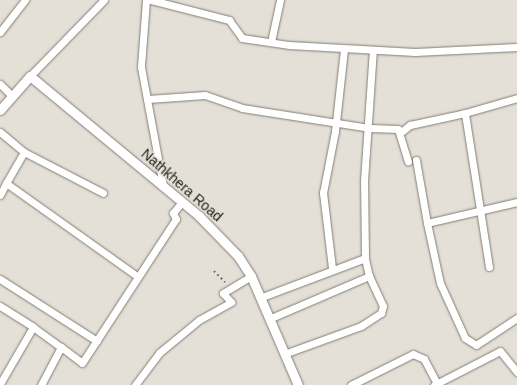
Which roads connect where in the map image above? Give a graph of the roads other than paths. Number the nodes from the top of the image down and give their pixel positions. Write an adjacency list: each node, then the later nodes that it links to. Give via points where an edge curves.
1 (25, 0): 6 (street)
2 (104, 0): 11 (street)
3 (146, 0): 15 (street, via 141,56)
4 (151, 0): 7 (street, via 229,20 242,38)
5 (280, 0): 7 (street)
6 (0, 32)
7 (271, 42): 9 (street)
8 (517, 47): 10 (street, via 416,52)
9 (344, 49): 10 (street); 18 (street)
10 (373, 50): 19 (street)
11 (30, 76): 13 (street); 26 (street, Nathkhera Road)
12 (0, 84): 13 (street)
13 (12, 96): 16 (street)
14 (517, 98): 17 (street)
15 (148, 99): 18 (street, via 205,95 242,108); 26 (street)
16 (0, 110)
17 (465, 113): 21 (street, via 410,125); 31 (street)
18 (335, 122): 19 (street); 35 (street, via 322,193)
19 (370, 128): 21 (street, via 392,128); 33 (street, via 364,182)
20 (0, 132): 22 (street)
21 (400, 133): 24 (street)
22 (24, 152): 25 (street); 28 (street)
23 (416, 160): 32 (street)
24 (408, 161)
25 (6, 183): 27 (street); 36 (street)
26 (163, 186): 30 (street, Nathkhera Road)
27 (1, 191)
28 (103, 193)
29 (517, 202): 31 (street)
30 (181, 203): 36 (street, via 173,213 176,219); 37 (street, Nathkhera Road, via 238,256)
31 (480, 211): 32 (street); 34 (street)
32 (427, 224): 43 (street, via 440,282 465,338 476,345)
33 (365, 258): 35 (street); 38 (street)
34 (489, 267)
35 (332, 268): 40 (street)
36 (137, 276): 45 (street)
37 (250, 276): 40 (street, Nathkhera Road); 53 (street, via 223,293 231,302 199,320 159,353)
38 (369, 276): 42 (street); 47 (street, via 383,306 381,313 361,326)
39 (0, 279): 45 (street)
40 (262, 297): 42 (street, Nathkhera Road)
41 (0, 306): 44 (street)
42 (271, 318): 47 (street, Nathkhera Road)
43 (517, 318)
44 (33, 327): 46 (street); 50 (street)
45 (97, 341): 46 (street, via 82,363)
46 (61, 348): 52 (street)
47 (284, 354): 49 (street, Nathkhera Road)
48 (517, 372): 51 (street, via 500,351)
49 (295, 383)
50 (0, 384)
51 (435, 384): 54 (street, via 424,359 413,354)
52 (41, 385)
53 (135, 385)
54 (350, 385)

